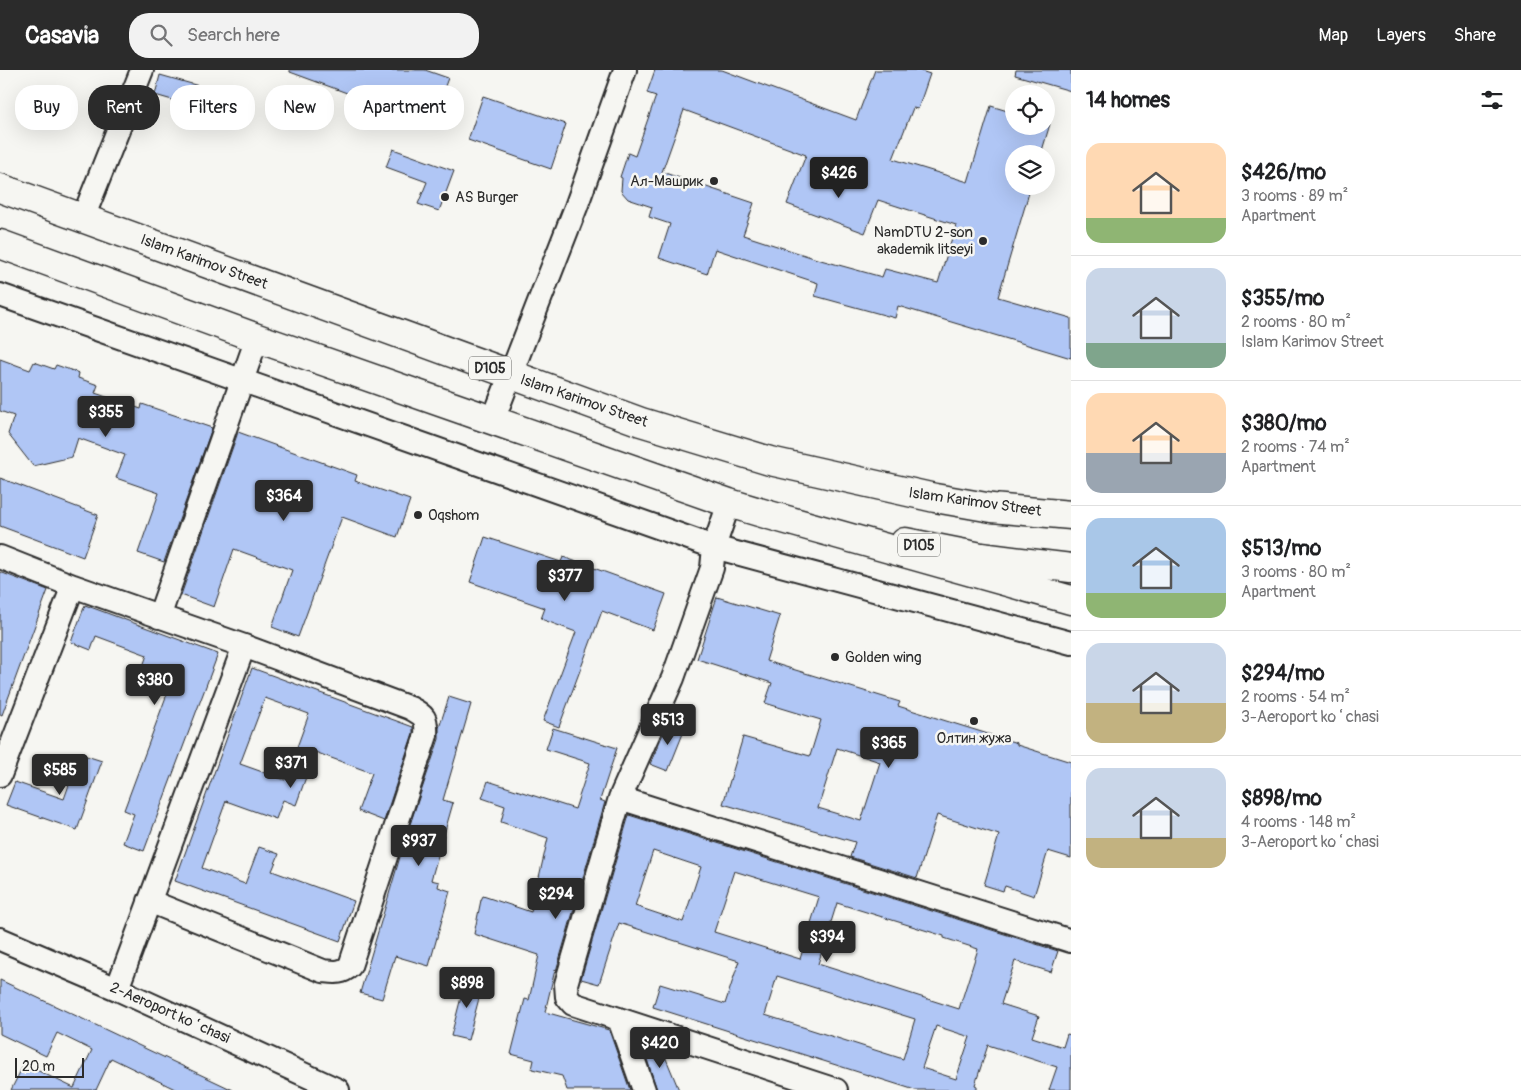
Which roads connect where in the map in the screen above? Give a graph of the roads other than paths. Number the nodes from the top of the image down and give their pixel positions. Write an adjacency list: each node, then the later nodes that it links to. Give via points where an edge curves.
1 (142, 70): 4 (street)
2 (625, 70): 8 (street)
3 (0, 188): 4 (main road, Islam Karimov Street / D105)
4 (83, 218): 8 (main road, Islam Karimov Street / D105)
5 (0, 244): 7 (main road, D105)
6 (0, 295): 9 (street)
7 (257, 338): 9 (street); 10 (main road, D105)
8 (510, 375): 10 (street); 13 (main road, Islam Karimov Street / D105, via 641,422 770,462 935,498 992,508)
9 (241, 381): 14 (street); 19 (street)
10 (493, 420): 11 (main road, D105)
11 (729, 503): 12 (main road, D105); 14 (street)
12 (769, 515): 16 (main road, D105, via 981,557); 18 (main road)
13 (1071, 515)
14 (714, 547): 20 (street); 23 (street, via 712,568 673,678)
15 (0, 557): 17 (street)
16 (1071, 568)
17 (73, 586): 19 (street); 22 (street)
18 (1071, 600)
19 (160, 617): 21 (street)
20 (1071, 643)
21 (244, 646): 24 (street); 24 (street, via 410,708 422,714 426,722 426,735 350,966 337,973 323,971)
22 (0, 775)
23 (620, 798): 26 (street); 28 (street, via 566,984 567,997 573,1004)
24 (149, 901): 27 (street)
25 (0, 939): 27 (street, 2-Aeroport koʻchasi)
26 (1071, 941)
27 (117, 989): 29 (street, 2-Aeroport koʻchasi)
28 (619, 1019): 30 (street); 31 (street)
29 (338, 1090)
30 (644, 1090)
31 (836, 1090)

